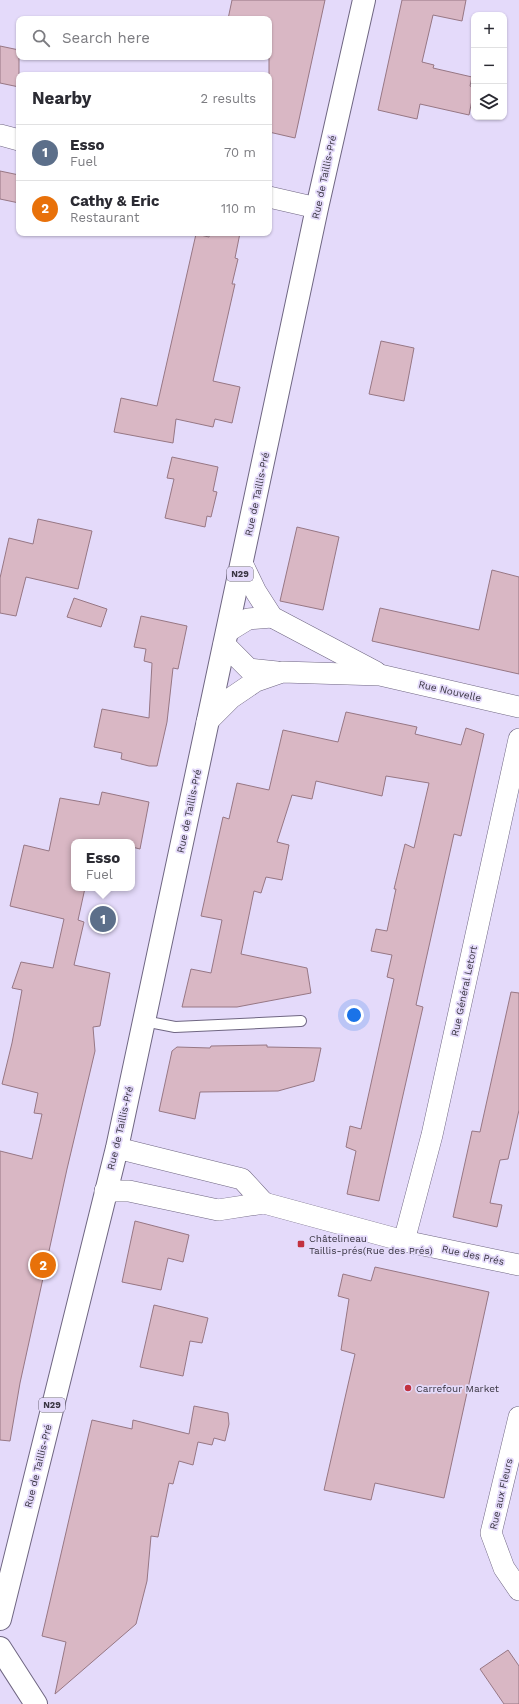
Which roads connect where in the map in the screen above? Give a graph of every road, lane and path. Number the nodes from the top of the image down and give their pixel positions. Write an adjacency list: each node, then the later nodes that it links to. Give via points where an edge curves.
1 (364, 0): 5 (main road, Rue de Taillis-Pré / N29)
2 (0, 135): 3 (street)
3 (16, 139)
4 (272, 198): 5 (street)
5 (317, 208): 6 (main road, Rue de Taillis-Pré / N29)
6 (242, 563): 7 (street, Rue Nouvelle); 8 (main road, Rue de Taillis-Pré / N29)
7 (272, 617): 8 (street, via 248,619); 10 (street, Rue Nouvelle)
8 (226, 638): 9 (street, Rue Nouvelle, via 249,669); 12 (main road, Rue de Taillis-Pré / N29)
9 (282, 672): 10 (street, Rue Nouvelle); 12 (street, Rue Nouvelle, via 256,681 231,698)
10 (380, 675): 11 (street, Rue Nouvelle)
11 (519, 708)
12 (208, 722): 14 (main road, Rue de Taillis-Pré / N29)
13 (519, 739): 19 (street, Rue Général Letort, via 432,1135)
14 (144, 1021): 15 (lane, via 175,1026); 16 (main road, Rue de Taillis-Pré / N29)
15 (301, 1021)
16 (117, 1148): 17 (main road, Rue de Taillis-Pré / N29); 18 (street, via 242,1179)
17 (105, 1191): 18 (street, via 128,1191 218,1210); 23 (main road, Rue de Taillis-Pré / N29)
18 (264, 1203): 19 (street, Rue des Prés)
19 (404, 1241): 20 (street, Rue des Prés)
20 (519, 1265)
21 (519, 1417): 22 (street, Rue aux Fleurs, via 491,1533 504,1568)
22 (519, 1590)
23 (0, 1618)
24 (0, 1648): 25 (main road)
25 (36, 1704)

